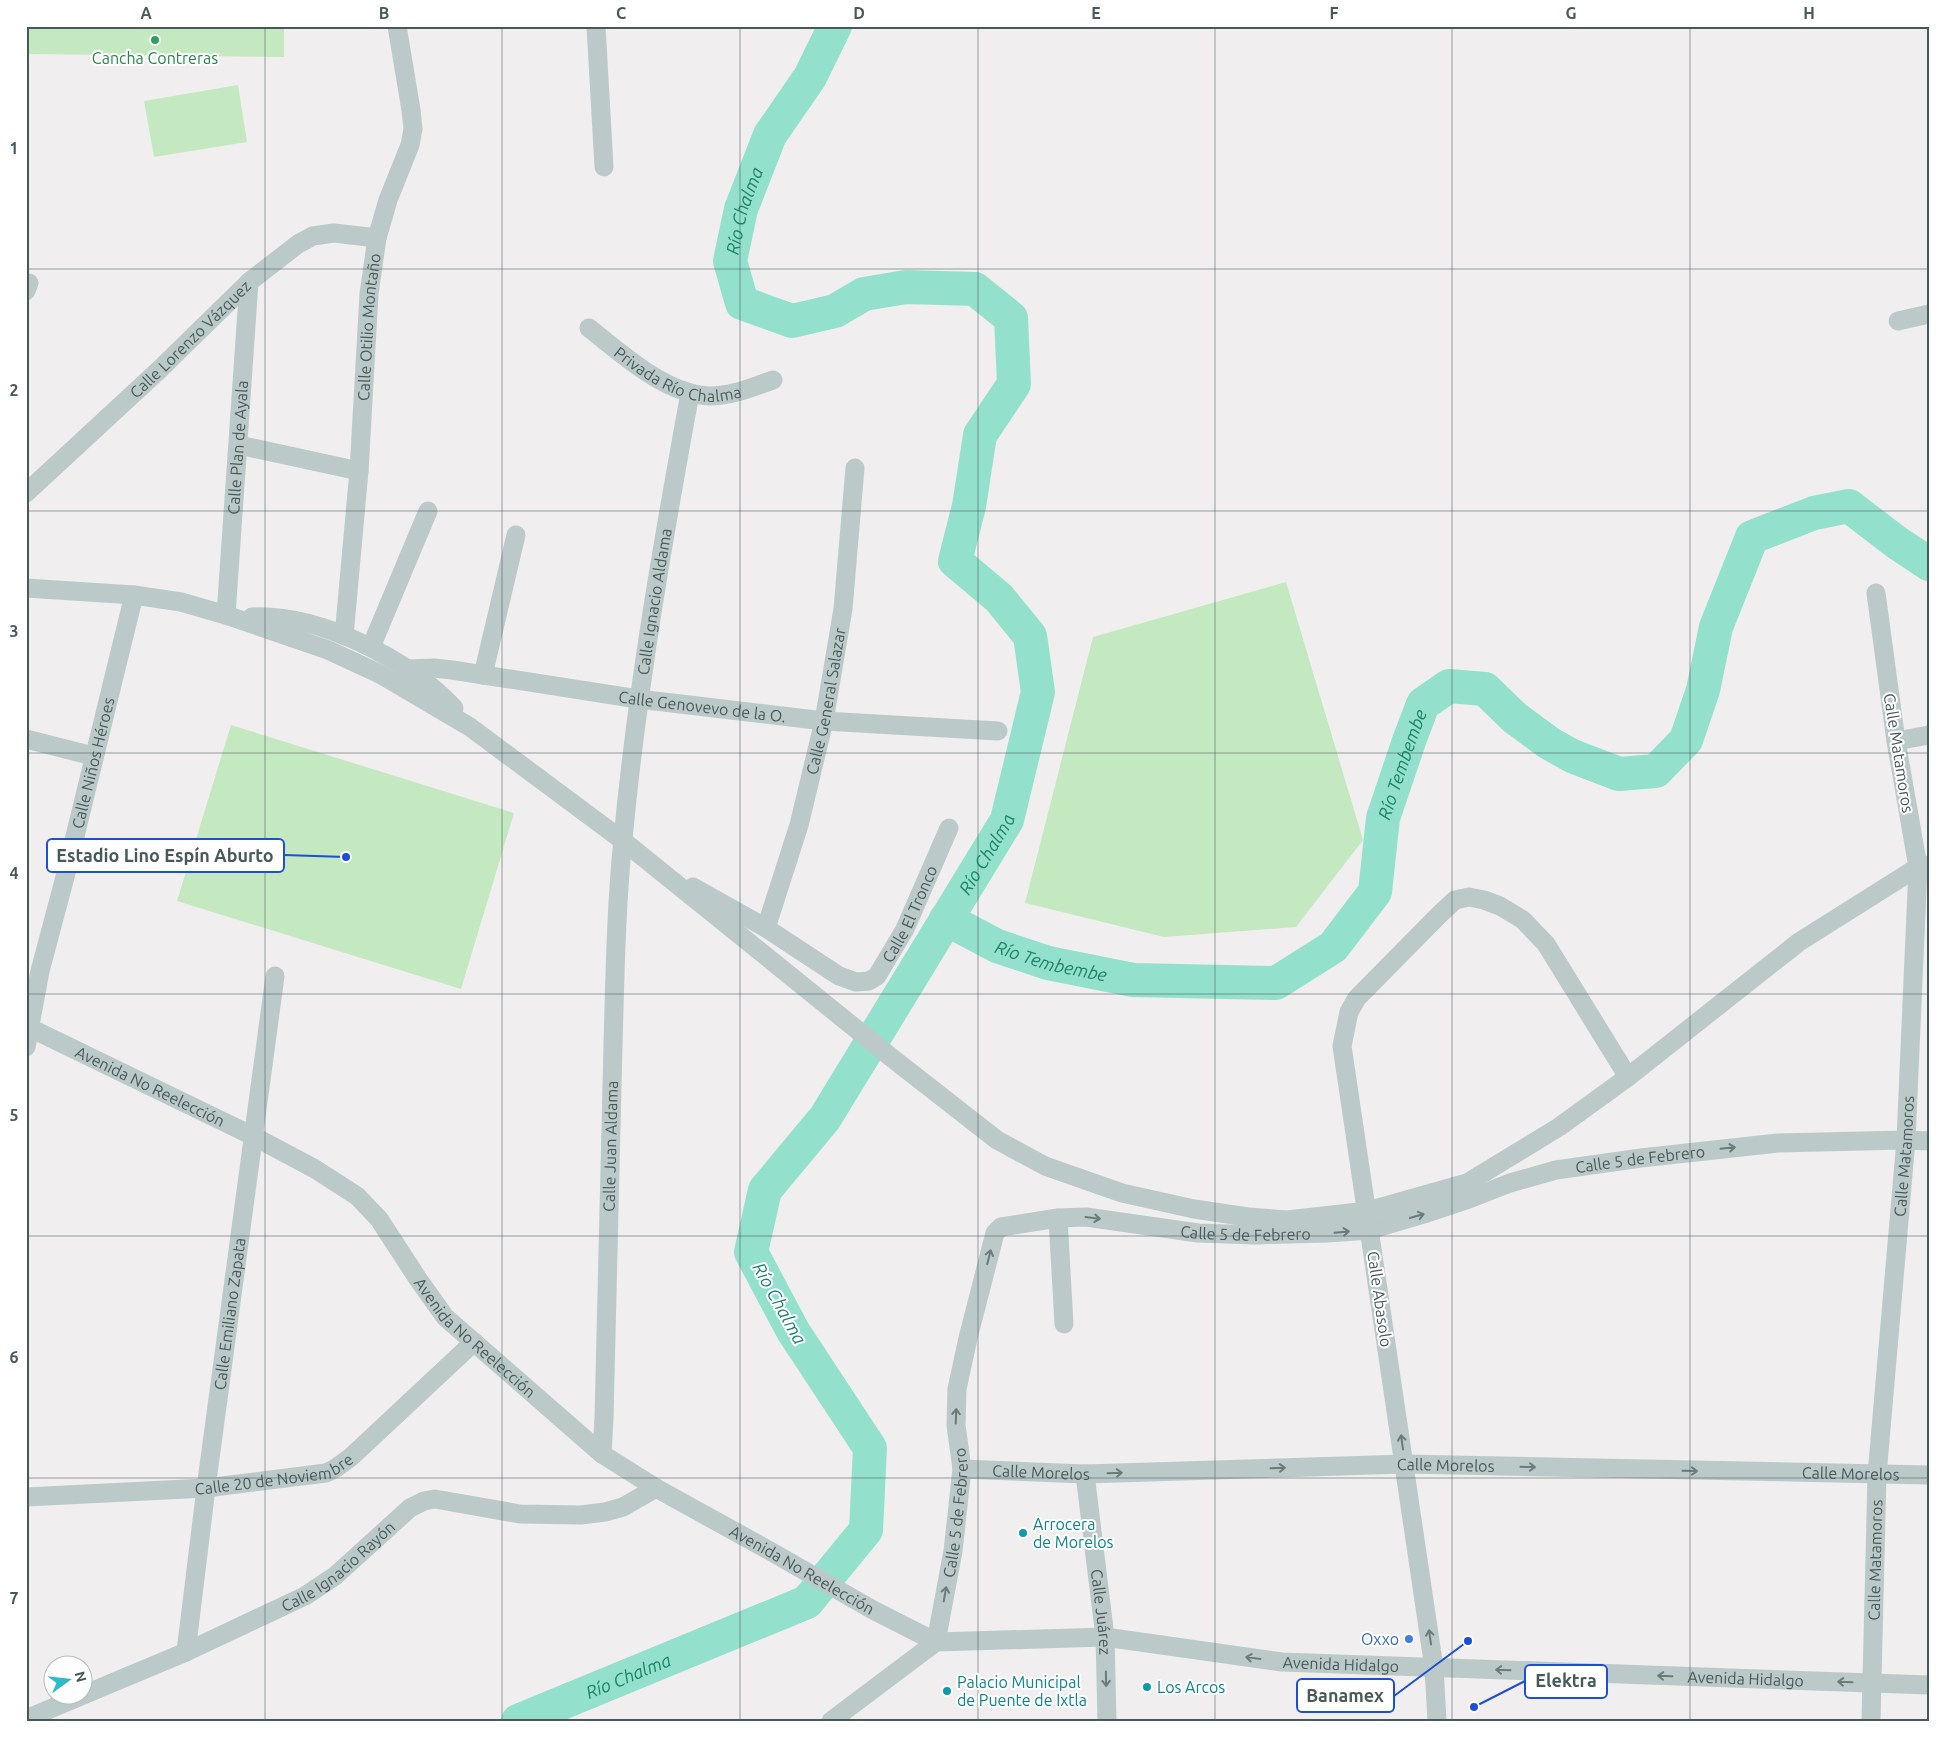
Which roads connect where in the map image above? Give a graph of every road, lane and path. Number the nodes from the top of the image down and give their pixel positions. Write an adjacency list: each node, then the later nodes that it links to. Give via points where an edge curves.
1 (397, 26): 4 (street, Calle Otilio Montaño, via 413,130)
2 (596, 26): 3 (street)
3 (604, 167)
4 (377, 238): 5 (street, Calle Lorenzo Vázquez, via 334,233 313,236); 13 (street, Calle Otilio Montaño, via 369,294)
5 (249, 282): 11 (street, Calle Plan de Ayala); 14 (street, Calle Lorenzo Vázquez)
6 (1929, 314): 7 (street)
7 (1898, 321)
8 (589, 328): 10 (street, Privada Río Chalma, via 635,365)
9 (773, 380): 10 (street, Privada Río Chalma, via 738,393 710,396)
10 (690, 393): 25 (street, Calle Ignacio Aldama)
11 (239, 445): 13 (street); 20 (street, Calle Plan de Ayala)
12 (854, 468): 26 (street, Calle General Salazar, via 843,609)
13 (359, 471): 21 (street, Calle Otilio Montaño)
14 (26, 493)
15 (428, 511): 22 (street)
16 (516, 535): 24 (street)
17 (26, 588): 19 (street)
18 (1876, 593): 31 (street, Calle Matamoros)
19 (134, 595): 20 (street, via 181,602); 32 (street, Calle Niños Héroes)
20 (231, 616): 21 (street, via 279,618); 27 (street, via 352,660)
21 (344, 636): 22 (street)
22 (371, 648): 23 (street)
23 (409, 669): 24 (street, Calle Genovevo de la O., via 434,668); 27 (street, via 441,695)
24 (483, 675): 25 (street, Calle Genovevo de la O.)
25 (638, 699): 26 (street, Calle Genovevo de la O.); 34 (street, Calle Ignacio Aldama)
26 (824, 721): 28 (street, Calle Genovevo de la O.); 37 (street, Calle General Salazar, via 799,825)
27 (470, 727): 34 (street)
28 (998, 731)
29 (1929, 735): 31 (street)
30 (26, 739): 32 (street)
31 (1896, 741): 36 (street, Calle Matamoros)
32 (93, 756): 39 (street, Calle Niños Héroes)
33 (949, 828): 37 (street, Calle El Tronco, via 905,929 877,976 869,981 856,982 839,976)
34 (622, 840): 35 (street); 50 (street, Calle Juan Aldama, via 616,928)
35 (655, 866): 37 (street); 47 (street, via 997,1140 1045,1166 1122,1193 1194,1209 1287,1220)
36 (1923, 866): 41 (street, via 1799,942); 43 (street, Calle Matamoros)
37 (766, 928)
38 (275, 976): 42 (street, Calle Emiliano Zapata)
39 (28, 1027): 40 (street, Calle Niños Héroes); 42 (street, Avenida No Reelección)
40 (26, 1047)
41 (1628, 1076): 45 (street); 47 (street, Calle Abasolo, via 1546,944 1524,920 1484,900 1455,900 1357,998 1348,1012 1342,1046)
42 (253, 1136): 49 (street, Avenida No Reelección, via 357,1196 379,1219 446,1317); 56 (street, Calle Emiliano Zapata)
43 (1906, 1140): 44 (street, Calle 5 de Febrero); 45 (street, Calle 5 de Febrero, one-way to 43, via 1556,1170 1641,1158 1778,1143); 54 (street, Calle Matamoros)
44 (1929, 1141)
45 (1468, 1191): 47 (street)
46 (1058, 1218): 47 (street, Calle 5 de Febrero, one-way to 47, via 1086,1217 1198,1233 1291,1234); 48 (street); 52 (street, Calle 5 de Febrero, one-way to 46, via 956,1425 957,1389 995,1233 1004,1226)
47 (1369, 1221): 51 (street, Calle Abasolo, one-way to 47)
48 (1064, 1324)
49 (474, 1342): 50 (street, Avenida No Reelección); 56 (street, Calle 20 de Noviembre, via 372,1439 336,1468 310,1476)
50 (602, 1454): 57 (street, Avenida No Reelección)
51 (1405, 1464): 53 (street, Calle Morelos, one-way to 51); 54 (street, Calle Morelos, one-way to 54); 62 (street, Calle Abasolo, one-way to 51)
52 (962, 1469): 53 (street, Calle Morelos); 60 (street, Calle 5 de Febrero, one-way to 52, via 953,1550)
53 (1085, 1474): 59 (street, Calle Juárez)
54 (1877, 1475): 55 (street, Calle Morelos); 63 (street, Calle Matamoros)
55 (1929, 1475)
56 (206, 1488): 58 (street, Calle 20 de Noviembre); 61 (street, Calle Emiliano Zapata)
57 (656, 1488): 60 (street, Avenida No Reelección); 61 (street, Calle Ignacio Rayón, via 623,1507 581,1515 520,1514 435,1499 424,1500 396,1518 335,1576 305,1596)
58 (26, 1497)
59 (1105, 1637): 60 (street, Avenida Hidalgo); 62 (street, Avenida Hidalgo, one-way to 59, via 1282,1662); 67 (street, Calle Juárez, one-way to 67)
60 (936, 1642): 66 (street)
61 (186, 1652): 65 (street, Calle Ignacio Rayón)
62 (1434, 1668): 63 (street, Avenida Hidalgo, one-way to 62); 68 (street, Calle Abasolo)
63 (1871, 1683): 64 (street, Avenida Hidalgo); 69 (street, Calle Matamoros)
64 (1929, 1685)
65 (26, 1719)
66 (831, 1721)
67 (1107, 1721)
68 (1437, 1721)
69 (1871, 1721)

